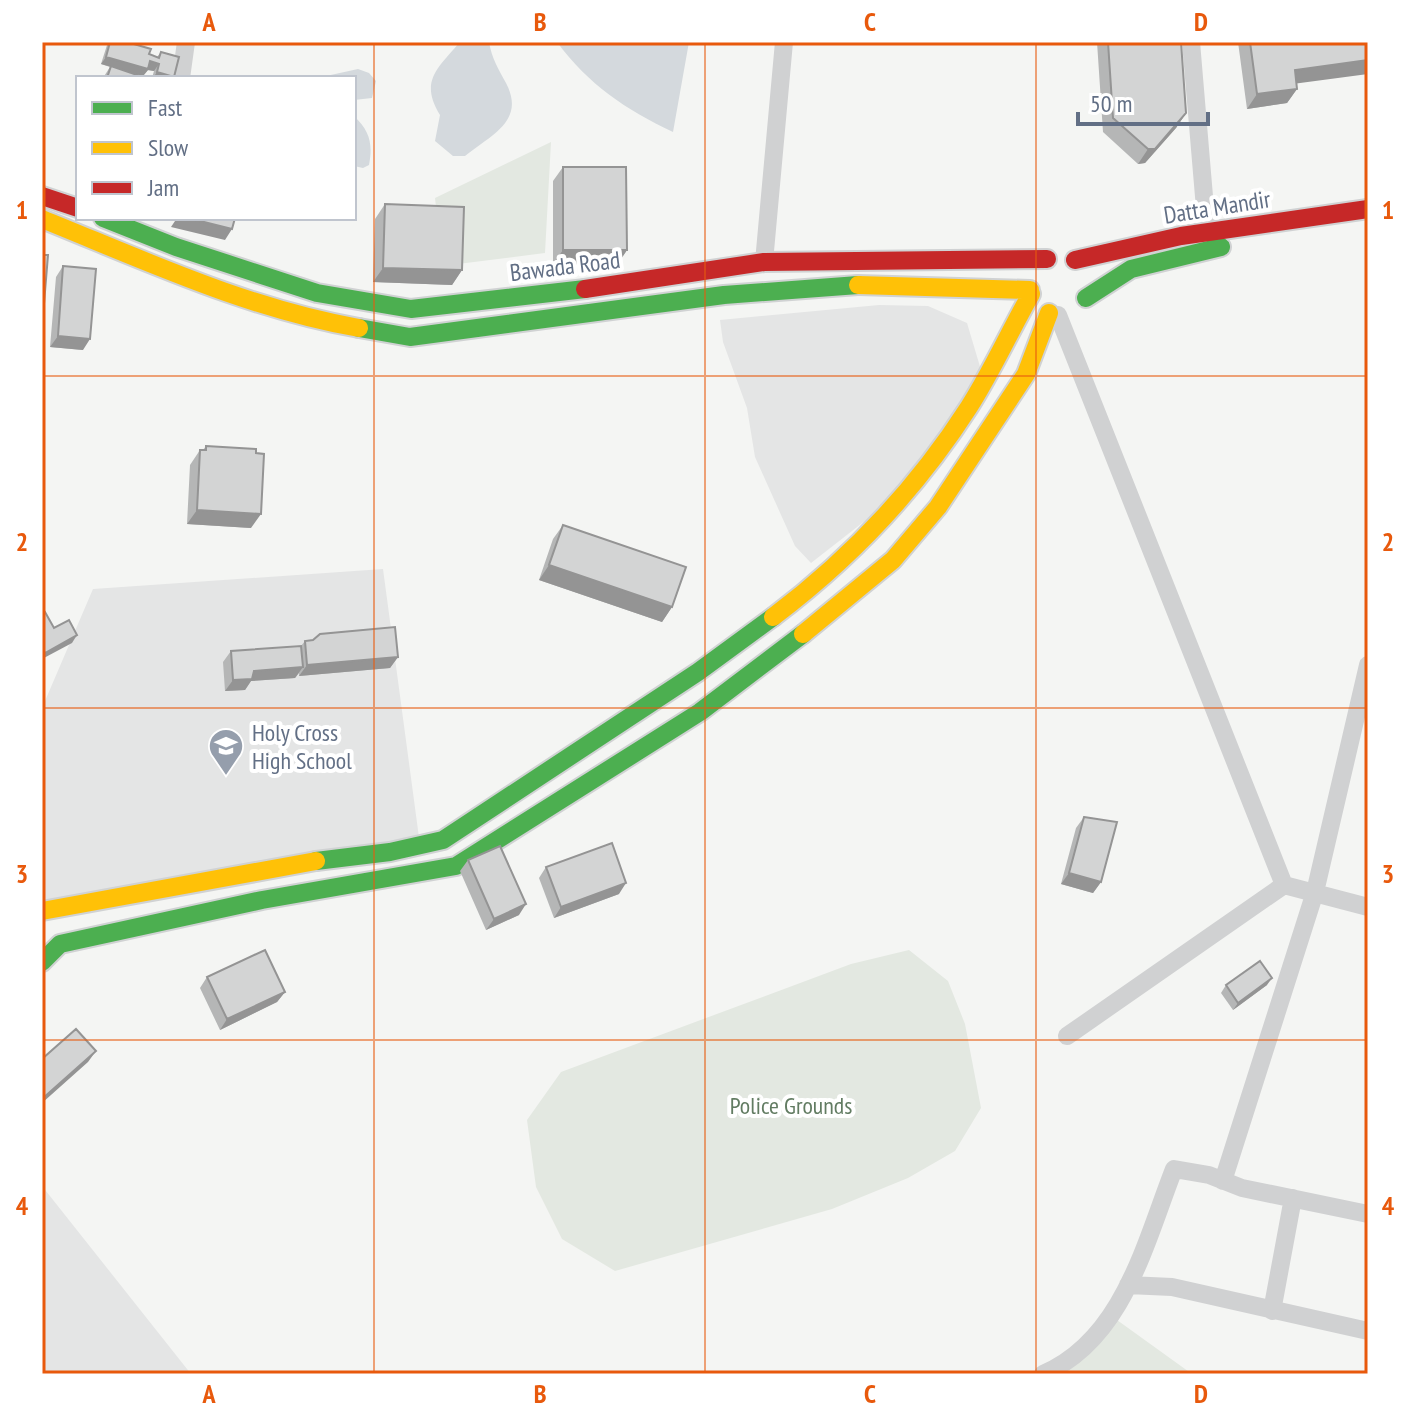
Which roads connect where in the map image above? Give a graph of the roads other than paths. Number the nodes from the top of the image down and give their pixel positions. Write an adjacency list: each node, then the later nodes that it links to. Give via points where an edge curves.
1 (186, 42): 4 (street)
2 (784, 42): 15 (street)
3 (1191, 42): 12 (street)
4 (181, 76)
5 (42, 196): 6 (main road)
6 (76, 207)
7 (1368, 209): 12 (main road, Datta Mandir)
8 (42, 219): 16 (main road, via 227,293 308,319 410,337 739,294 859,285)
9 (114, 220): 10 (main road, Bawada Road)
10 (137, 224): 15 (main road, Bawada Road, via 176,247 317,293 411,309)
11 (1368, 225): 17 (main road, via 1218,247 1131,269)
12 (1207, 232): 14 (main road, Datta Mandir)
13 (1047, 259): 14 (main road); 15 (main road, Bawada Road); 16 (main road, via 1037,266)
14 (1075, 260): 17 (main road, via 1088,281)
15 (764, 262)
16 (1031, 292): 18 (main road); 20 (main road, via 969,407 867,537 698,672)
17 (1086, 298): 18 (main road, via 1075,311)
18 (1054, 314): 21 (main road, via 990,433 893,560 700,712); 22 (street)
19 (1368, 665): 23 (street)
20 (441, 841): 21 (main road); 25 (main road)
21 (456, 866): 26 (main road, via 262,900 60,944)
22 (1284, 885): 23 (street); 27 (street)
23 (1315, 892): 24 (street); 28 (street)
24 (1368, 907)
25 (42, 911)
26 (42, 962)
27 (1067, 1036)
28 (1223, 1181): 29 (street); 31 (street, via 1174,1169)
29 (1293, 1198): 30 (street); 32 (street)
30 (1368, 1214)
31 (1128, 1285): 32 (street, via 1172,1287); 34 (street, via 1109,1323 1065,1364)
32 (1272, 1311): 33 (street)
33 (1368, 1331)
34 (1043, 1374)

